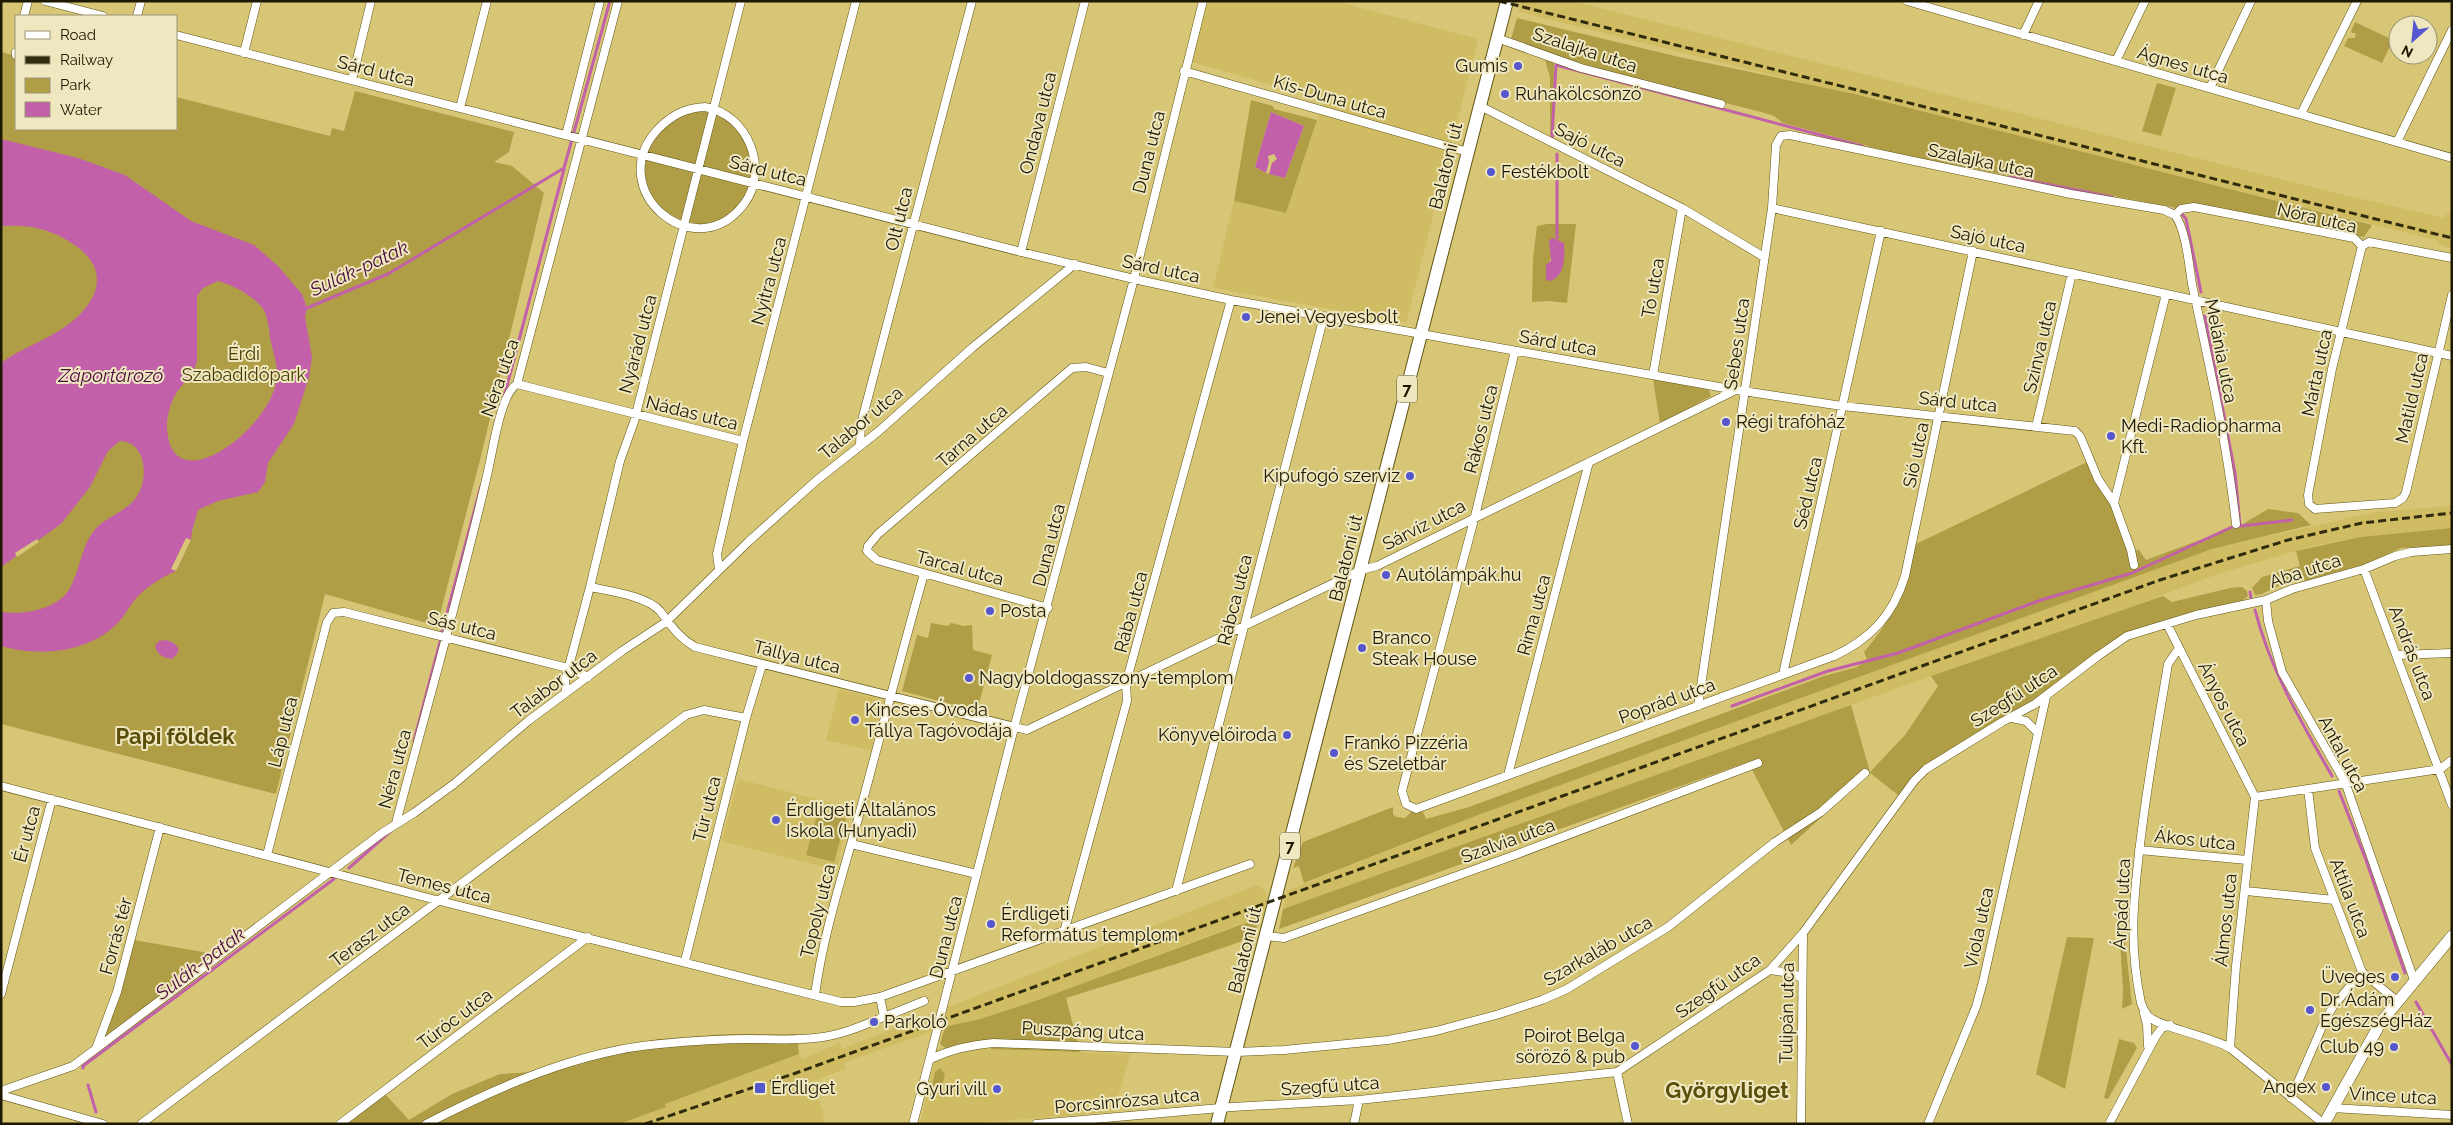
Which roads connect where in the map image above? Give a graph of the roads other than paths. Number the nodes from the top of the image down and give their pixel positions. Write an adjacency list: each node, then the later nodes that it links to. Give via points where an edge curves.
1 (28, 1): 21 (street)
2 (45, 1): 22 (street)
3 (141, 1): 23 (street)
4 (257, 1): 28 (street)
5 (371, 1): 31 (street)
6 (487, 1): 35 (street)
7 (600, 1): 38 (street)
8 (618, 1): 40 (street, Néra utca)
9 (741, 1): 36 (street, Nyárád utca)
10 (856, 1): 47 (street, Nyitra utca)
11 (972, 1): 51 (street, Olt utca)
12 (1085, 1): 56 (street, Ondava utca)
13 (1203, 1): 30 (street, Duna utca)
14 (1507, 1): 27 (main road, Balatoni út / 7)
15 (1906, 1): 20 (street, Ágnes utca)
16 (2039, 1): 25 (street)
17 (2145, 1): 29 (street)
18 (2251, 1): 32 (street)
19 (2357, 1): 37 (street)
20 (1930, 4): 25 (street, Ágnes utca)
21 (24, 15)
22 (99, 15)
23 (137, 15)
24 (2452, 30): 41 (street)
25 (2023, 35): 29 (street, Ágnes utca)
26 (178, 36): 28 (street, Sárd utca)
27 (1497, 38): 33 (street, Szalajka utca, via 1581,68); 34 (main road, Balatoni út / 7)
28 (244, 53): 31 (street, Sárd utca)
29 (2116, 61): 32 (street, Ágnes utca)
30 (1184, 71): 42 (street, Kis-Duna utca); 61 (street, Duna utca)
31 (352, 80): 35 (street, Sárd utca)
32 (2210, 88): 37 (street, Ágnes utca)
33 (1721, 104)
34 (1480, 106): 42 (main road, Balatoni út / 7); 48 (street, Sajó utca)
35 (460, 108): 38 (street, Sárd utca)
36 (714, 109): 43 (street, via 687,109 675,115 656,132); 45 (street, Nyárád utca); 46 (street, via 730,118 748,140 756,165)
37 (2301, 114): 41 (street, Ágnes utca)
38 (566, 135): 40 (street, Sárd utca)
39 (1781, 136): 49 (street, Sebes utca, via 1776,145); 50 (street, Szalajka utca)
40 (582, 139): 43 (street, Sárd utca); 74 (street, Néra utca)
41 (2397, 142): 44 (street, Ágnes utca)
42 (1468, 152): 68 (main road, Balatoni út / 7)
43 (642, 155): 45 (street, Sárd utca); 52 (street, via 641,172 649,198 660,213)
44 (2452, 158)
45 (698, 169): 46 (street, Sárd utca); 52 (street, Nyárád utca)
46 (755, 184): 47 (street, Sárd utca); 52 (street, via 742,207 728,219 702,228)
47 (806, 196): 51 (street, Sárd utca); 81 (street, Nyitra utca)
48 (1682, 208): 57 (street, Sajó utca); 73 (street, Tó utca)
49 (1772, 208): 53 (street, Sajó utca); 57 (street, Sebes utca)
50 (2177, 212): 54 (street, Nóra utca, via 2194,207 2354,238); 65 (street, Melánia utca)
51 (914, 224): 56 (street, Sárd utca); 82 (street, Olt utca, via 861,424)
52 (683, 227): 78 (street, Nyárád utca)
53 (1881, 232): 55 (street, Sajó utca); 77 (street, Séd utca)
54 (2362, 246): 58 (street, Nóra utca, via 2370,242); 67 (street, Márta utca)
55 (1973, 251): 60 (street, Sajó utca); 79 (street, Sió utca)
56 (1021, 252): 59 (street, Sárd utca)
57 (1764, 257): 76 (street, Sebes utca)
58 (2452, 258)
59 (1074, 264): 61 (street, Sárd utca); 82 (street, Talabor utca)
60 (2072, 273): 62 (street, Sajó utca); 80 (street, Szinva utca)
61 (1134, 279): 64 (street, Sárd utca); 72 (street, Duna utca)
62 (2166, 294): 65 (street, Sajó utca); 84 (street)
63 (2452, 295): 70 (street, Matild utca)
64 (1232, 300): 66 (street, Sárd utca); 111 (street, Rába utca)
65 (2196, 301): 67 (street, Sajó utca); 87 (street, Melánia utca)
66 (1324, 316): 68 (street, Sárd utca); 102 (street, Rábca utca)
67 (2341, 332): 70 (street, Sajó utca); 85 (street, Márta utca, via 2308,495 2309,504 2322,510)
68 (1421, 334): 69 (street, Sárd utca); 93 (main road, Balatoni út / 7)
69 (1515, 351): 73 (street, Sárd utca); 86 (street, Rákos utca)
70 (2438, 353): 71 (street, Sajó utca); 85 (street, Matild utca, via 2406,492)
71 (2452, 356)
72 (1108, 373): 89 (street, Tarna utca, via 1086,367 1072,368 878,534); 98 (street, Duna utca)
73 (1653, 374): 75 (street, Sárd utca)
74 (517, 384): 78 (street, Nádas utca); 103 (street, Néra utca, via 510,388 504,402)
75 (1736, 390): 76 (street, Sárd utca); 83 (street, Sárvíz utca)
76 (1745, 391): 77 (street, Sárd utca); 115 (street, Sebes utca)
77 (1842, 406): 79 (street, Sárd utca); 109 (street, Séd utca)
78 (635, 414): 81 (street, Nádas utca); 96 (street, Nyárád utca, via 620,461)
79 (1940, 415): 80 (street, Sárd utca); 95 (street, Sió utca)
80 (2036, 427): 84 (street, Sárd utca, via 2078,433 2098,479)
81 (743, 441): 91 (street, Nyitra utca, via 716,554)
82 (860, 444): 91 (street, Talabor utca)
83 (1589, 462): 86 (street, Sárvíz utca); 124 (street, Rima utca)
84 (2114, 503): 90 (street)
85 (2395, 503)
86 (1475, 516): 93 (street, Sárvíz utca, via 1377,566); 130 (street, Rákos utca, via 1402,791)
87 (2236, 524)
88 (2452, 549): 92 (street, Aba utca, via 2411,552 2381,560)
89 (867, 551): 94 (street, Tarcal utca, via 877,560)
90 (2134, 565)
91 (719, 569): 100 (street, Talabor utca)
92 (2364, 569): 97 (street, Aba utca, via 2292,589); 106 (street, András utca)
93 (1361, 570): 102 (street, Sárvíz utca); 147 (main road, Balatoni út / 7)
94 (924, 574): 98 (street, Tarcal utca); 113 (street, Topoly utca)
95 (1905, 576): 109 (street, Poprád utca, via 1892,608 1869,636 1834,656)
96 (590, 587): 100 (street, Tállya utca, via 651,604); 108 (street, Nyárád utca)
97 (2266, 600): 101 (street, Aba utca); 125 (street, Antal utca, via 2268,621 2282,672)
98 (1048, 608): 118 (street, Duna utca)
99 (329, 616): 103 (street, Sás utca, via 338,611 344,612); 136 (street, Láp utca)
100 (666, 622): 107 (street, Tállya utca, via 695,646); 110 (street, Talabor utca)
101 (2167, 624): 104 (street, Ányos utca); 114 (street, Szegfű utca, via 2142,630 2111,646)
102 (1244, 626): 111 (street, Sárvíz utca); 141 (street, Rábca utca)
103 (445, 637): 108 (street, Sás utca); 132 (street, Néra utca)
104 (2179, 648): 128 (street, Ányos utca); 135 (street, Árpád utca, via 2168,664)
105 (2452, 653): 106 (street)
106 (2396, 656): 122 (street, András utca)
107 (762, 664): 113 (street, Tállya utca); 116 (street, Túr utca)
108 (568, 668): 110 (street, Sás utca); 112 (street, Nyárád utca)
109 (1783, 674): 115 (street, Poprád utca)
110 (588, 677): 112 (street, Talabor utca)
111 (1126, 683): 118 (street, Sárvíz utca, via 1034,728); 145 (street, Rába utca, via 1127,701)
112 (566, 693): 132 (street, Talabor utca, via 454,784)
113 (889, 696): 118 (street, Tállya utca); 134 (street, Topoly utca)
114 (2046, 697): 117 (street, Szegfű utca); 119 (street, Viola utca)
115 (1698, 706): 124 (street, Poprád utca)
116 (746, 718): 144 (street, Terasz utca, via 704,710 686,715); 150 (street, Túr utca)
117 (2012, 718): 119 (street, via 2026,721); 146 (street, Szegfű utca, via 1926,769 1914,781)
118 (1014, 728): 140 (street, Duna utca)
119 (2037, 732): 191 (street, Viola utca, via 1983,982 1976,1007)
120 (2452, 760): 122 (street)
121 (1758, 763): 147 (street, Szalvia utca, via 1293,934 1276,938)
122 (2440, 769): 125 (street); 131 (street, András utca)
123 (1866, 773): 167 (street, Szarkaláb utca, via 1821,812 1775,842 1668,927 1567,989 1496,1015 1436,1031 1356,1045)
124 (1508, 775): 130 (street, Poprád utca, via 1416,809)
125 (2345, 782): 127 (street); 155 (street, Antal utca)
126 (1, 786): 129 (street, Temes utca)
127 (2308, 789): 128 (street); 143 (street, Attila utca, via 2315,848)
128 (2255, 797): 137 (street, Álmos utca)
129 (52, 799): 133 (street, Temes utca); 156 (street, Ér utca)
130 (1406, 804)
131 (2452, 804)
132 (396, 823): 139 (street, Talabor utca)
133 (160, 827): 136 (street, Temes utca); 165 (street, Forrás tér, via 117,992 104,1034)
134 (851, 844): 140 (street); 157 (street, Topoly utca, via 820,960)
135 (2140, 850): 137 (street, Ákos utca); 161 (street, Árpád utca, via 2132,928)
136 (267, 855): 139 (street, Temes utca)
137 (2247, 860): 142 (street, Álmos utca)
138 (1250, 864): 141 (street)
139 (332, 872): 144 (street, Temes utca); 165 (street, Talabor utca)
140 (977, 874): 152 (street, Duna utca)
141 (1176, 891): 145 (street)
142 (2246, 891): 143 (street); 164 (street, Álmos utca)
143 (2334, 900): 153 (street, Attila utca)
144 (440, 901): 149 (street, Temes utca); 179 (street, Terasz utca)
145 (1064, 932): 152 (street)
146 (1803, 933): 151 (street, Szegfű utca); 154 (street, Tulipán utca)
147 (1267, 936): 167 (main road, Balatoni út / 7)
148 (2452, 936): 155 (main road)
149 (588, 937): 150 (street, Temes utca); 183 (street, Túróc utca)
150 (685, 961): 157 (street, Temes utca)
151 (1770, 970): 154 (street); 169 (street, Szegfű utca)
152 (953, 971): 158 (street, Temes utca); 168 (street, Duna utca)
153 (2362, 972): 159 (street, Attila utca); 173 (street, via 2325,1020)
154 (1802, 978): 190 (street, Tulipán utca)
155 (2414, 980): 159 (main road)
156 (1, 994)
157 (815, 995): 158 (street, Temes utca, via 841,1002)
158 (880, 997): 162 (street)
159 (2397, 1001): 177 (main road, via 2367,1044)
160 (924, 1002): 162 (street)
161 (2141, 1003): 163 (street, via 2148,1016); 166 (street, Árpád utca, via 2147,1025)
162 (884, 1018): 184 (street, via 824,1037 666,1043 603,1054 558,1066 477,1098)
163 (2170, 1025): 164 (street); 166 (street, via 2159,1031)
164 (2230, 1048): 173 (street)
165 (95, 1050): 170 (street, Talabor utca, via 73,1066)
166 (2148, 1051): 192 (street)
167 (1237, 1052): 168 (street, Puszpáng utca, via 1002,1043 960,1047); 176 (main road, Balatoni út / 7)
168 (931, 1059): 185 (street, Duna utca)
169 (1617, 1072): 175 (street, Szegfű utca); 189 (street)
170 (20, 1084): 171 (street, Talabor utca); 174 (street, via 14,1092)
171 (1, 1091)
172 (1, 1095): 174 (street)
173 (2291, 1098): 193 (street)
174 (18, 1099): 181 (street)
175 (1359, 1100): 176 (street, Szegfű utca); 188 (street)
176 (1221, 1108): 180 (street, Porcsinrózsa utca); 187 (main road, Balatoni út / 7)
177 (2332, 1108): 178 (street, Vince utca); 193 (main road)
178 (2452, 1115)
179 (152, 1120): 182 (street, Terasz utca)
180 (1050, 1123): 186 (street, Porcsinrózsa utca)
181 (103, 1124)
182 (141, 1124)
183 (340, 1124)
184 (426, 1124)
185 (914, 1124)
186 (1036, 1124)
187 (1217, 1124)
188 (1354, 1124)
189 (1628, 1124)
190 (1801, 1124)
191 (1928, 1124)
192 (2109, 1124)
193 (2324, 1124)

